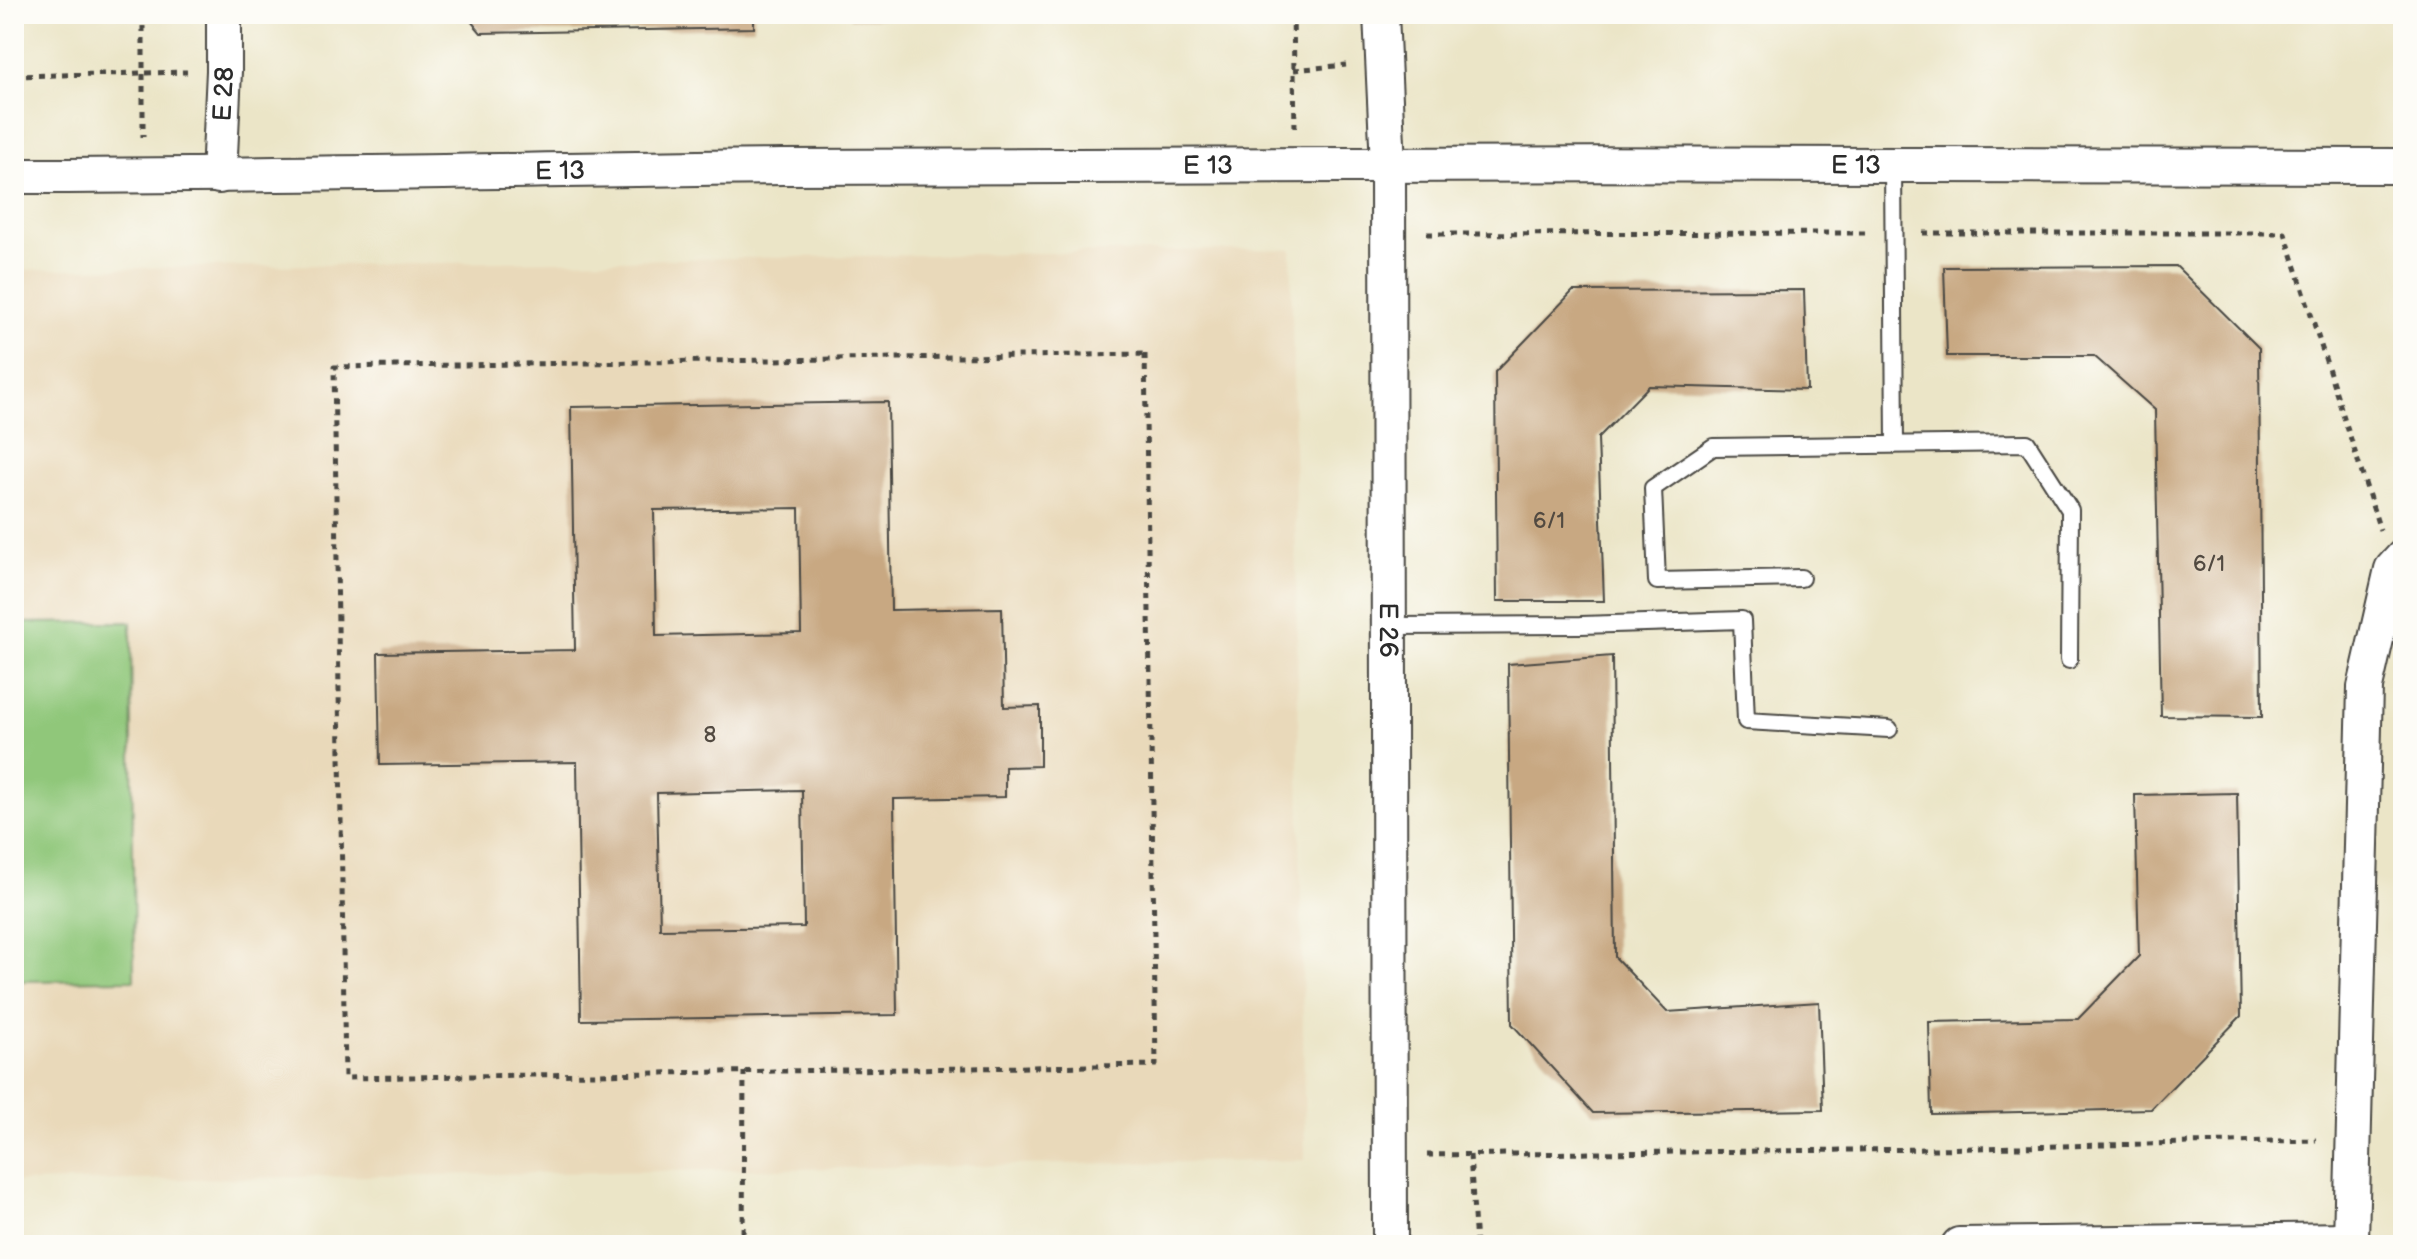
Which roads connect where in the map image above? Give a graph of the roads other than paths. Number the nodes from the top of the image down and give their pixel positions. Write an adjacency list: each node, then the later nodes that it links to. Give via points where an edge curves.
1 (224, 14): 7 (street, E 28)
2 (1381, 14): 4 (street, E 26)
3 (1893, 164): 4 (street, E 13); 5 (street, E 13); 8 (lane)
4 (1388, 165): 7 (street, E 13); 11 (street, E 26)
5 (2403, 166)
6 (14, 176): 7 (street, E 13)
7 (219, 176)
8 (1895, 445): 10 (lane, via 1713,447 1653,488 1657,581); 12 (lane, via 2027,443 2070,510)
9 (2398, 563): 14 (street, via 2365,687)
10 (1801, 578)
11 (1389, 626): 13 (lane, via 1742,620 1746,721); 15 (street, E 26)
12 (2069, 660)
13 (1889, 729)
14 (2353, 1242): 16 (street)
15 (1390, 1245)
16 (1959, 1245)

